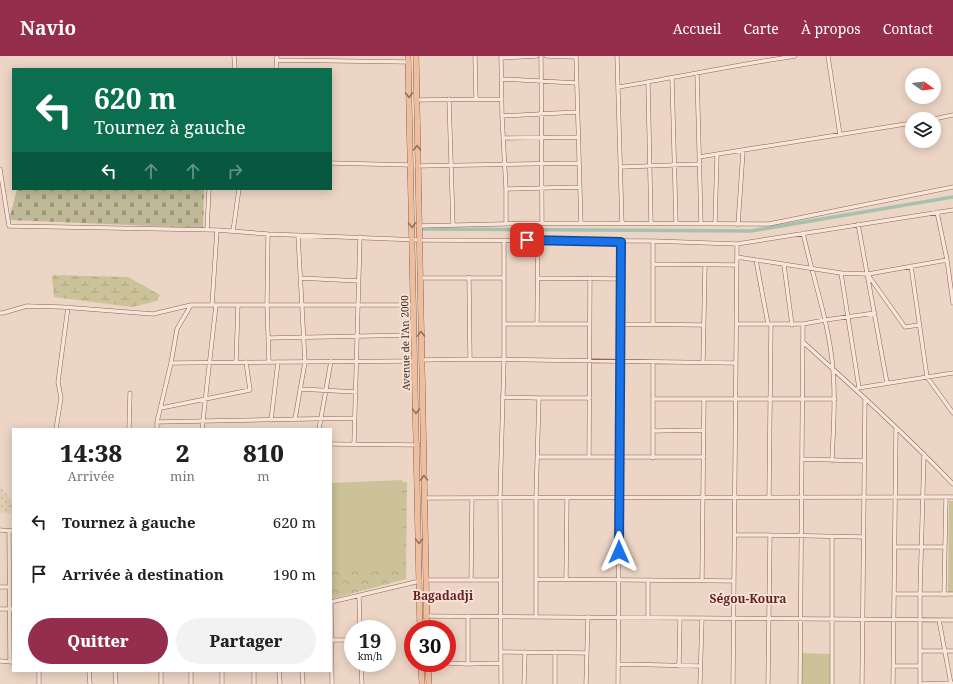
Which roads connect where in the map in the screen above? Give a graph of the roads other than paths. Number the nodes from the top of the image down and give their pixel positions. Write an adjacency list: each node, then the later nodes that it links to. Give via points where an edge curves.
1 (234, 56): 16 (street)
2 (416, 56): 28 (main road, Avenue de l'An 2000)
3 (475, 56): 26 (street)
4 (537, 56): 10 (street)
5 (541, 56): 21 (street)
6 (546, 56): 11 (street)
7 (617, 56): 24 (street)
8 (795, 56): 18 (street)
9 (828, 56): 35 (street)
10 (501, 57): 20 (street)
11 (576, 57): 23 (street)
12 (277, 58): 13 (street); 17 (street)
13 (294, 58): 14 (street)
14 (314, 58): 15 (street)
15 (408, 59): 47 (main road, Avenue de l'An 2000, one-way to 47)
16 (235, 68)
17 (276, 68)
18 (697, 73): 19 (street); 41 (street)
19 (672, 78): 22 (street); 49 (street)
20 (502, 79): 21 (street); 27 (street)
21 (542, 81): 23 (street); 30 (street)
22 (648, 82): 24 (street); 51 (street)
23 (576, 83): 29 (street)
24 (619, 87): 52 (street)
25 (450, 99): 26 (street); 28 (street); 48 (street)
26 (476, 99): 27 (street)
27 (502, 99): 32 (street)
28 (416, 100): 50 (main road, Avenue de l'An 2000, one-way to 28)
29 (577, 112): 30 (street); 36 (street)
30 (542, 114): 32 (street); 38 (street)
31 (953, 115): 33 (street)
32 (502, 116): 37 (street)
33 (941, 118)
34 (905, 124): 35 (street)
35 (840, 135): 39 (street)
36 (578, 137): 38 (street); 43 (street)
37 (503, 138): 38 (street); 44 (street)
38 (542, 138): 45 (street)
39 (743, 151): 40 (street); 72 (street)
40 (716, 155): 41 (street); 69 (street)
41 (699, 157): 46 (street)
42 (332, 163): 47 (street)
43 (579, 163): 45 (street); 54 (street)
44 (504, 164): 45 (street); 48 (street); 57 (street)
45 (542, 164): 56 (street)
46 (700, 164): 49 (street); 64 (street)
47 (410, 165): 81 (main road, Avenue de l'An 2000, one-way to 81)
48 (451, 165): 50 (street); 71 (street)
49 (675, 165): 51 (street); 63 (street)
50 (417, 166): 73 (main road, Avenue de l'An 2000)
51 (650, 166): 52 (street); 68 (street)
52 (621, 167): 67 (street)
53 (0, 169): 74 (street, via 9,226)
54 (580, 187): 56 (street); 66 (street)
55 (953, 187): 72 (street, via 769,224)
56 (542, 188): 57 (street); 62 (street)
57 (506, 189): 65 (street)
58 (209, 190): 74 (street)
59 (238, 190): 76 (street)
60 (953, 210): 61 (street)
61 (937, 212): 70 (street); 90 (street)
62 (542, 223): 65 (street); 66 (street)
63 (676, 223): 64 (street); 68 (street)
64 (701, 223): 69 (street)
65 (506, 224): 71 (street)
66 (581, 224): 67 (street)
67 (622, 224): 68 (street)
68 (651, 224)
69 (715, 224): 72 (street)
70 (858, 224): 77 (street); 98 (street)
71 (453, 225): 73 (street)
72 (738, 225)
73 (418, 226): 82 (main road, Avenue de l'An 2000)
74 (207, 230): 75 (street)
75 (217, 230): 76 (street); 116 (street)
76 (233, 231): 78 (street)
77 (803, 233): 87 (street); 96 (street)
78 (268, 234): 79 (street); 112 (street)
79 (298, 235): 80 (street); 100 (street)
80 (360, 237): 81 (street); 106 (street)
81 (412, 240): 82 (street); 115 (main road, Avenue de l'An 2000)
82 (419, 240): 83 (street); 101 (main road, Avenue de l'An 2000)
83 (504, 240): 84 (street); 102 (street)
84 (538, 240): 85 (street); 103 (street)
85 (621, 242): 86 (street); 105 (street)
86 (653, 242): 87 (street); 91 (street)
87 (737, 244): 88 (street)
88 (737, 257): 89 (street); 94 (street)
89 (756, 260): 92 (street); 128 (street)
90 (947, 260): 95 (street); 107 (street)
91 (653, 264): 93 (street); 126 (street)
92 (784, 265): 96 (street); 131 (street)
93 (705, 266): 94 (street); 130 (street)
94 (737, 266): 127 (street)
95 (911, 266): 98 (street); 132 (street)
96 (811, 269): 97 (street); 121 (street)
97 (840, 273): 98 (street); 120 (street)
98 (868, 274): 119 (street); 132 (street, via 905,326)
99 (468, 277): 101 (street); 102 (street); 138 (street)
100 (300, 278): 106 (street); 113 (street)
101 (420, 278): 139 (main road, Avenue de l'An 2000, one-way to 101)
102 (504, 278): 123 (street)
103 (538, 278): 104 (street); 122 (street)
104 (590, 278): 105 (street); 124 (street)
105 (621, 279): 125 (street)
106 (359, 281): 114 (street)
107 (952, 298): 108 (street)
108 (953, 303)
109 (191, 305): 116 (street); 117 (street, via 153,314); 153 (street, via 177,329)
110 (216, 305): 111 (street); 116 (street); 154 (street)
111 (238, 305): 112 (street); 146 (street)
112 (268, 305): 113 (street); 136 (street)
113 (301, 305): 114 (street); 135 (street)
114 (358, 305): 115 (street); 134 (street)
115 (413, 305): 133 (main road, Avenue de l'An 2000)
116 (212, 306)
117 (68, 307): 118 (street, via 27,306); 184 (street, via 58,382 61,398)
118 (0, 313)
119 (875, 313): 120 (street); 159 (street)
120 (847, 316): 121 (street); 160 (street)
121 (825, 320): 129 (street); 156 (street)
122 (537, 323): 123 (street); 124 (street)
123 (504, 324): 140 (street)
124 (589, 324): 144 (street)
125 (621, 324): 126 (street); 145 (street)
126 (653, 324): 130 (street)
127 (736, 324): 128 (street); 155 (street)
128 (769, 324): 131 (street); 174 (street)
129 (803, 324): 131 (street); 137 (street)
130 (704, 325): 152 (street)
131 (792, 325)
132 (919, 325): 158 (street)
133 (414, 335): 134 (street); 143 (main road, Avenue de l'An 2000)
134 (357, 336): 135 (street); 142 (street)
135 (303, 337): 136 (street); 150 (street)
136 (269, 338): 148 (street)
137 (803, 342): 156 (street); 175 (street)
138 (470, 359): 139 (street); 140 (street)
139 (421, 360): 194 (main road, Avenue de l'An 2000)
140 (504, 360): 144 (street); 165 (street)
141 (331, 361): 142 (street); 150 (street); 162 (street)
142 (357, 361): 143 (street); 163 (street)
143 (414, 361): 194 (main road, Avenue de l'An 2000, one-way to 194)
144 (590, 361): 145 (street); 167 (street)
145 (620, 361): 151 (street); 198 (street)
146 (236, 362): 147 (street); 154 (street)
147 (246, 362): 148 (street); 173 (street, via 250,390)
148 (269, 362): 149 (street)
149 (278, 362): 150 (street); 181 (street)
150 (305, 362): 161 (street)
151 (653, 362): 152 (street); 169 (street)
152 (703, 362): 155 (street)
153 (171, 363): 154 (street); 176 (street)
154 (210, 363): 173 (street)
155 (736, 363): 171 (street)
156 (833, 370): 160 (street); 172 (street)
157 (953, 373): 158 (street)
158 (927, 377): 159 (street); 177 (street)
159 (887, 383): 160 (street)
160 (857, 388): 168 (street)
161 (300, 389): 162 (street); 179 (street)
162 (326, 390): 163 (street); 180 (street)
163 (356, 392): 178 (street)
164 (130, 393): 185 (street)
165 (502, 397): 166 (street); 205 (street)
166 (539, 398): 167 (street); 196 (street)
167 (590, 398): 197 (street)
168 (865, 398): 189 (street); 203 (street)
169 (653, 399): 170 (street); 191 (street)
170 (704, 399): 171 (street); 190 (street)
171 (736, 399): 174 (street); 207 (street)
172 (835, 399): 175 (street); 202 (street)
173 (206, 400): 176 (street); 182 (street)
174 (770, 400): 175 (street); 208 (street)
175 (802, 400): 201 (street)
176 (161, 408): 183 (street)
177 (953, 413)
178 (355, 418): 180 (street); 193 (street)
179 (294, 419): 180 (street); 181 (street)
180 (321, 419): 188 (street)
181 (271, 420): 182 (street)
182 (203, 421): 183 (street); 187 (street)
183 (157, 422): 186 (street)
184 (56, 428)
185 (129, 428)
186 (157, 428)
187 (202, 428)
188 (319, 428)
189 (896, 428): 195 (street); 211 (street)
190 (704, 430): 191 (street); 199 (street)
191 (653, 431): 200 (street)
192 (332, 444): 193 (street)
193 (354, 444): 194 (street)
194 (420, 445): 215 (main road, Avenue de l'An 2000, one-way to 194); 236 (main road, Avenue de l'An 2000, one-way to 236)
195 (924, 454): 204 (street); 212 (street)
196 (537, 457): 197 (street); 217 (street)
197 (589, 457): 198 (street)
198 (620, 457): 200 (street); 219 (street)
199 (704, 457): 200 (street); 206 (street)
200 (653, 458)
201 (802, 459): 202 (street); 209 (street)
202 (832, 461): 203 (street)
203 (864, 461): 210 (street)
204 (953, 484)
205 (500, 497): 216 (street); 217 (street); 233 (street)
206 (703, 497): 207 (street); 219 (street); 237 (street)
207 (735, 497): 208 (street); 222 (street)
208 (769, 497): 209 (street)
209 (801, 497): 210 (street); 224 (street)
210 (864, 497): 211 (street); 226 (street)
211 (895, 497): 212 (street); 227 (street)
212 (923, 497): 213 (street); 228 (street)
213 (946, 497): 214 (street); 229 (street)
214 (953, 497)
215 (424, 498): 216 (street); 236 (main road, Avenue de l'An 2000)
216 (472, 498): 232 (street)
217 (536, 498): 218 (street); 230 (street)
218 (567, 498): 219 (street); 234 (street)
219 (620, 498): 231 (street)
220 (0, 530): 221 (street)
221 (11, 531): 240 (street)
222 (735, 535): 223 (street); 238 (street)
223 (770, 535): 224 (street); 256 (street)
224 (801, 535): 225 (street); 261 (street)
225 (832, 537): 226 (street); 262 (street)
226 (863, 537): 263 (street)
227 (895, 547): 228 (street); 241 (street)
228 (921, 547): 229 (street); 242 (street)
229 (945, 547): 243 (street)
230 (536, 579): 234 (street); 253 (street)
231 (619, 579): 234 (street); 235 (street); 255 (street)
232 (471, 580): 233 (street); 236 (street)
233 (501, 580): 252 (street)
234 (566, 580)
235 (648, 580): 237 (street); 257 (street)
236 (423, 581): 245 (street); 249 (main road, Avenue de l'An 2000); 250 (main road, Avenue de l'An 2000)
237 (702, 581): 238 (street)
238 (734, 581): 260 (street)
239 (0, 587): 240 (street)
240 (10, 587): 248 (street)
241 (894, 594): 242 (street); 264 (street)
242 (920, 594): 243 (street); 268 (street)
243 (944, 594): 244 (street)
244 (953, 594)
245 (359, 596): 246 (street); 265 (street)
246 (332, 602)
247 (0, 609): 248 (street)
248 (12, 609): 281 (street)
249 (420, 615): 250 (street); 266 (main road, Avenue de l'An 2000)
250 (427, 616): 251 (street); 267 (main road, Avenue de l'An 2000)
251 (468, 616): 252 (street); 284 (street)
252 (501, 616): 253 (street); 276 (street)
253 (536, 617): 254 (street)
254 (588, 617): 255 (street); 279 (street)
255 (619, 617): 257 (street); 285 (street)
256 (769, 617): 260 (street); 261 (street); 323 (street)
257 (648, 618): 258 (street)
258 (680, 618): 259 (street); 286 (street)
259 (702, 618): 260 (street); 287 (street)
260 (734, 618): 322 (street)
261 (800, 618): 262 (street); 324 (street)
262 (832, 619): 263 (street); 325 (street)
263 (863, 619): 264 (street); 326 (street)
264 (894, 619): 268 (street); 288 (street)
265 (360, 620)
266 (420, 620)
267 (427, 620)
268 (920, 620): 269 (street); 273 (street)
269 (939, 620): 270 (street); 274 (street)
270 (953, 620)
271 (332, 640): 272 (street)
272 (344, 640)
273 (920, 651): 274 (street); 289 (street)
274 (945, 651): 275 (street); 329 (street)
275 (953, 651)
276 (501, 652): 277 (street); 283 (street)
277 (525, 652): 278 (street); 317 (street)
278 (555, 652): 279 (street); 318 (street)
279 (587, 653): 319 (street)
280 (0, 661): 281 (street)
281 (12, 662)
282 (456, 663): 284 (street)
283 (501, 663): 284 (street); 316 (street)
284 (468, 664)
285 (619, 664): 286 (street); 320 (street)
286 (679, 666): 287 (street)
287 (700, 666): 321 (street)
288 (893, 666): 289 (street); 327 (street)
289 (920, 666): 328 (street)
290 (39, 672): 303 (street)
291 (89, 672): 304 (street)
292 (115, 672): 305 (street)
293 (161, 672): 306 (street)
294 (191, 672): 307 (street)
295 (222, 672): 308 (street)
296 (254, 672): 309 (street)
297 (279, 672): 310 (street)
298 (302, 672): 311 (street)
299 (332, 672): 312 (street)
300 (361, 672): 313 (street)
301 (421, 672): 314 (main road)
302 (428, 672): 315 (main road)
303 (39, 684)
304 (90, 684)
305 (116, 684)
306 (161, 684)
307 (191, 684)
308 (222, 684)
309 (254, 684)
310 (280, 684)
311 (302, 684)
312 (332, 684)
313 (362, 684)
314 (422, 684)
315 (428, 684)
316 (501, 684)
317 (524, 684)
318 (555, 684)
319 (586, 684)
320 (618, 684)
321 (700, 684)
322 (733, 684)
323 (768, 684)
324 (800, 684)
325 (832, 684)
326 (862, 684)
327 (893, 684)
328 (920, 684): 329 (street)
329 (952, 684)

